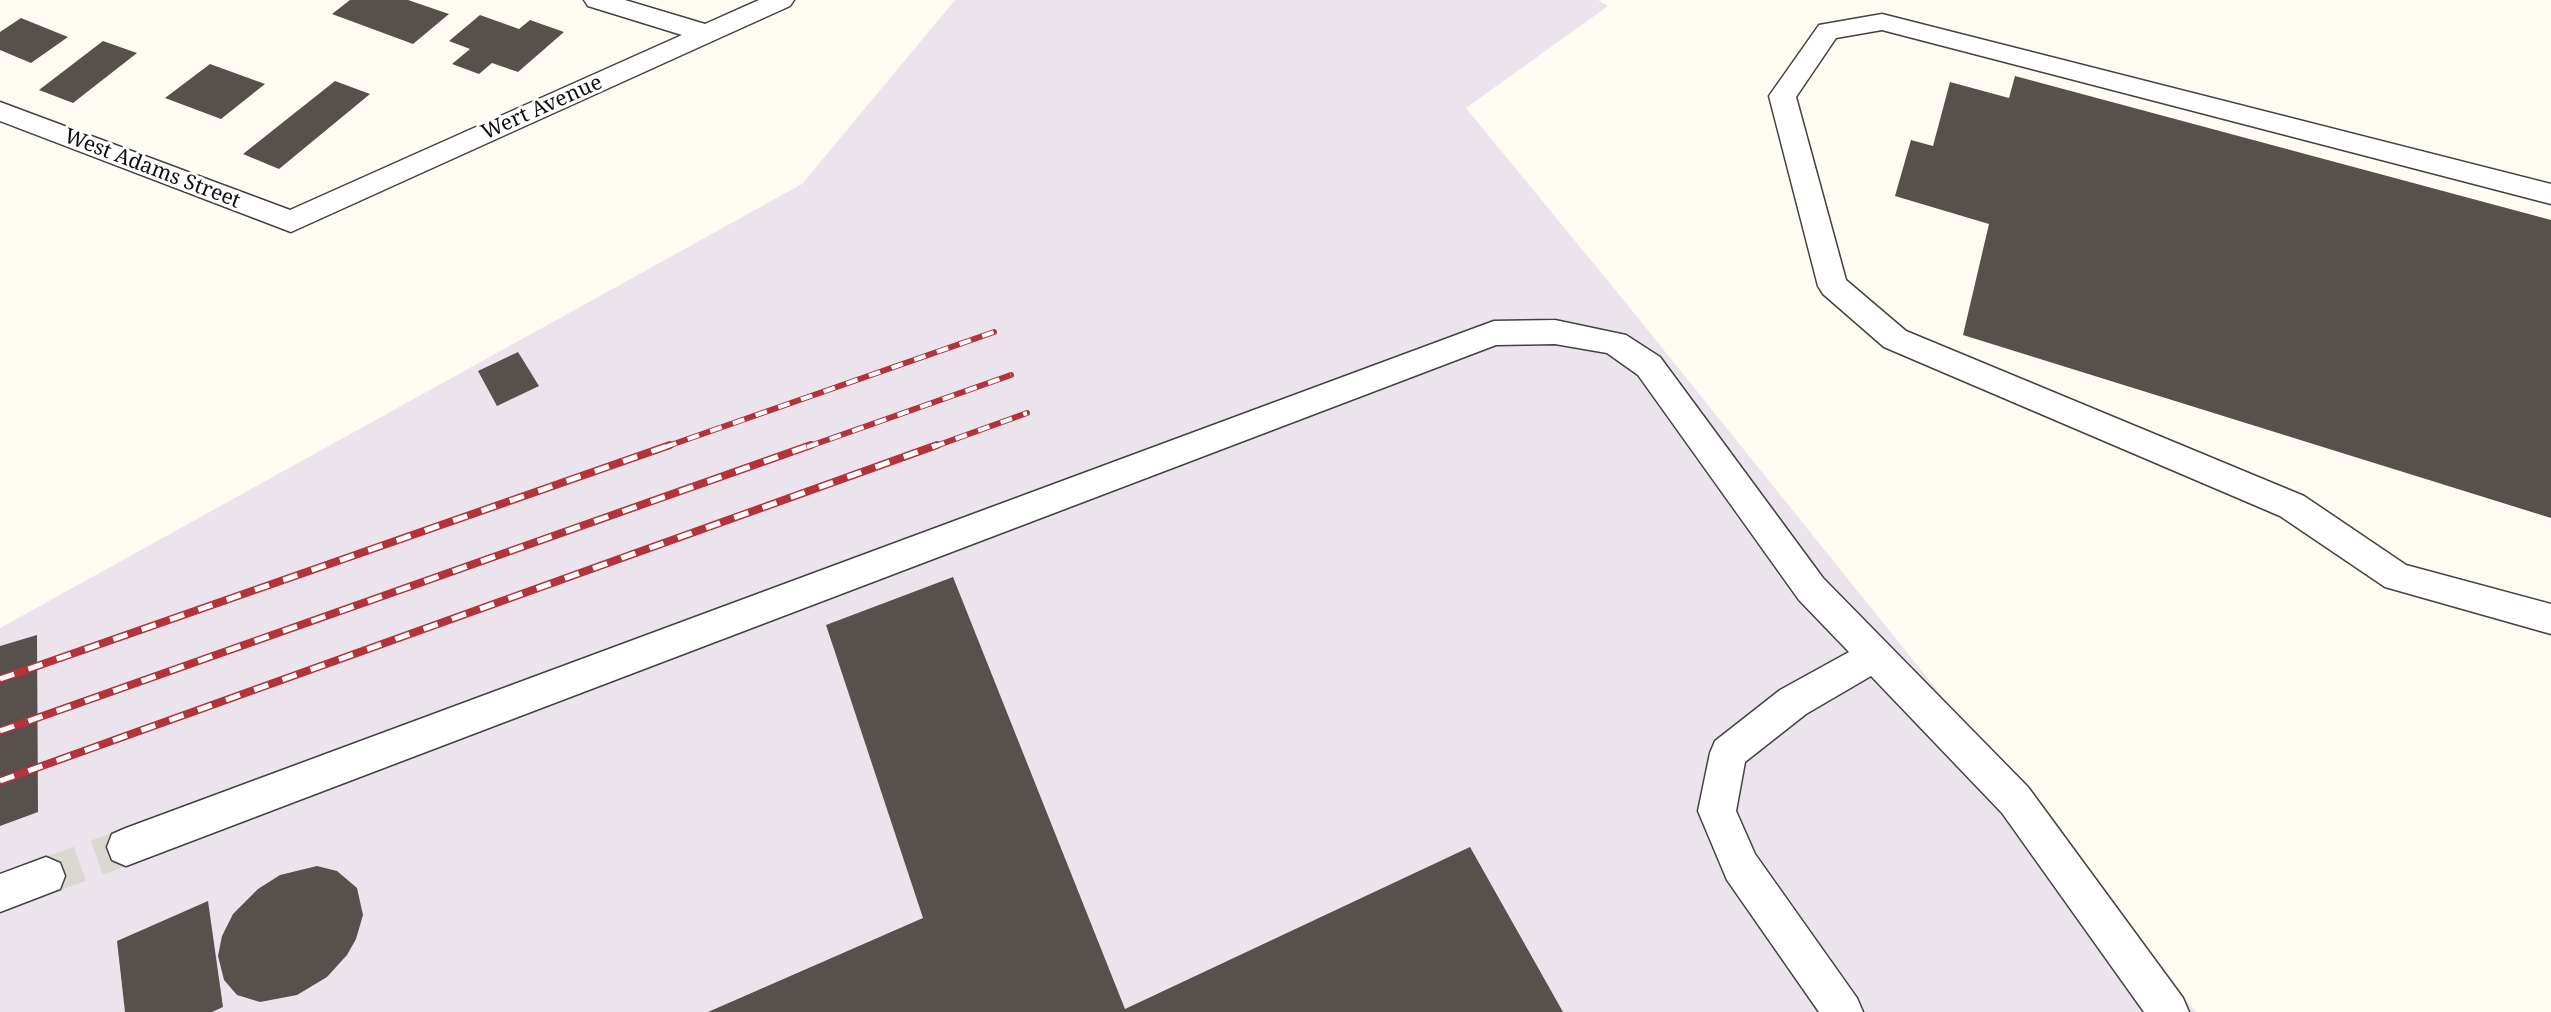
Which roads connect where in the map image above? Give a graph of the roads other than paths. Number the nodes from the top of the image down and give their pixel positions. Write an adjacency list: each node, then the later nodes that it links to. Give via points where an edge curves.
1 (597, 0): 3 (street)
2 (781, 0): 3 (street, Wert Avenue)
3 (706, 33): 6 (street, Wert Avenue)
4 (0, 111): 6 (street, West Adams Street, via 291,222)
5 (2551, 194): 7 (street, via 1882,22 1828,31 1782,96 1833,286 1895,339 2292,506 2397,577)
6 (303, 216)
7 (2551, 619)
8 (1875, 655): 9 (street, via 1811,589 1649,366 1615,343 1555,332 1494,333); 12 (street, via 1793,702 1728,753 1717,811 1741,867); 13 (street, via 2015,800)
9 (126, 847)
10 (46, 876): 11 (street)
11 (0, 893)
12 (1844, 1012)
13 (2169, 1012)

